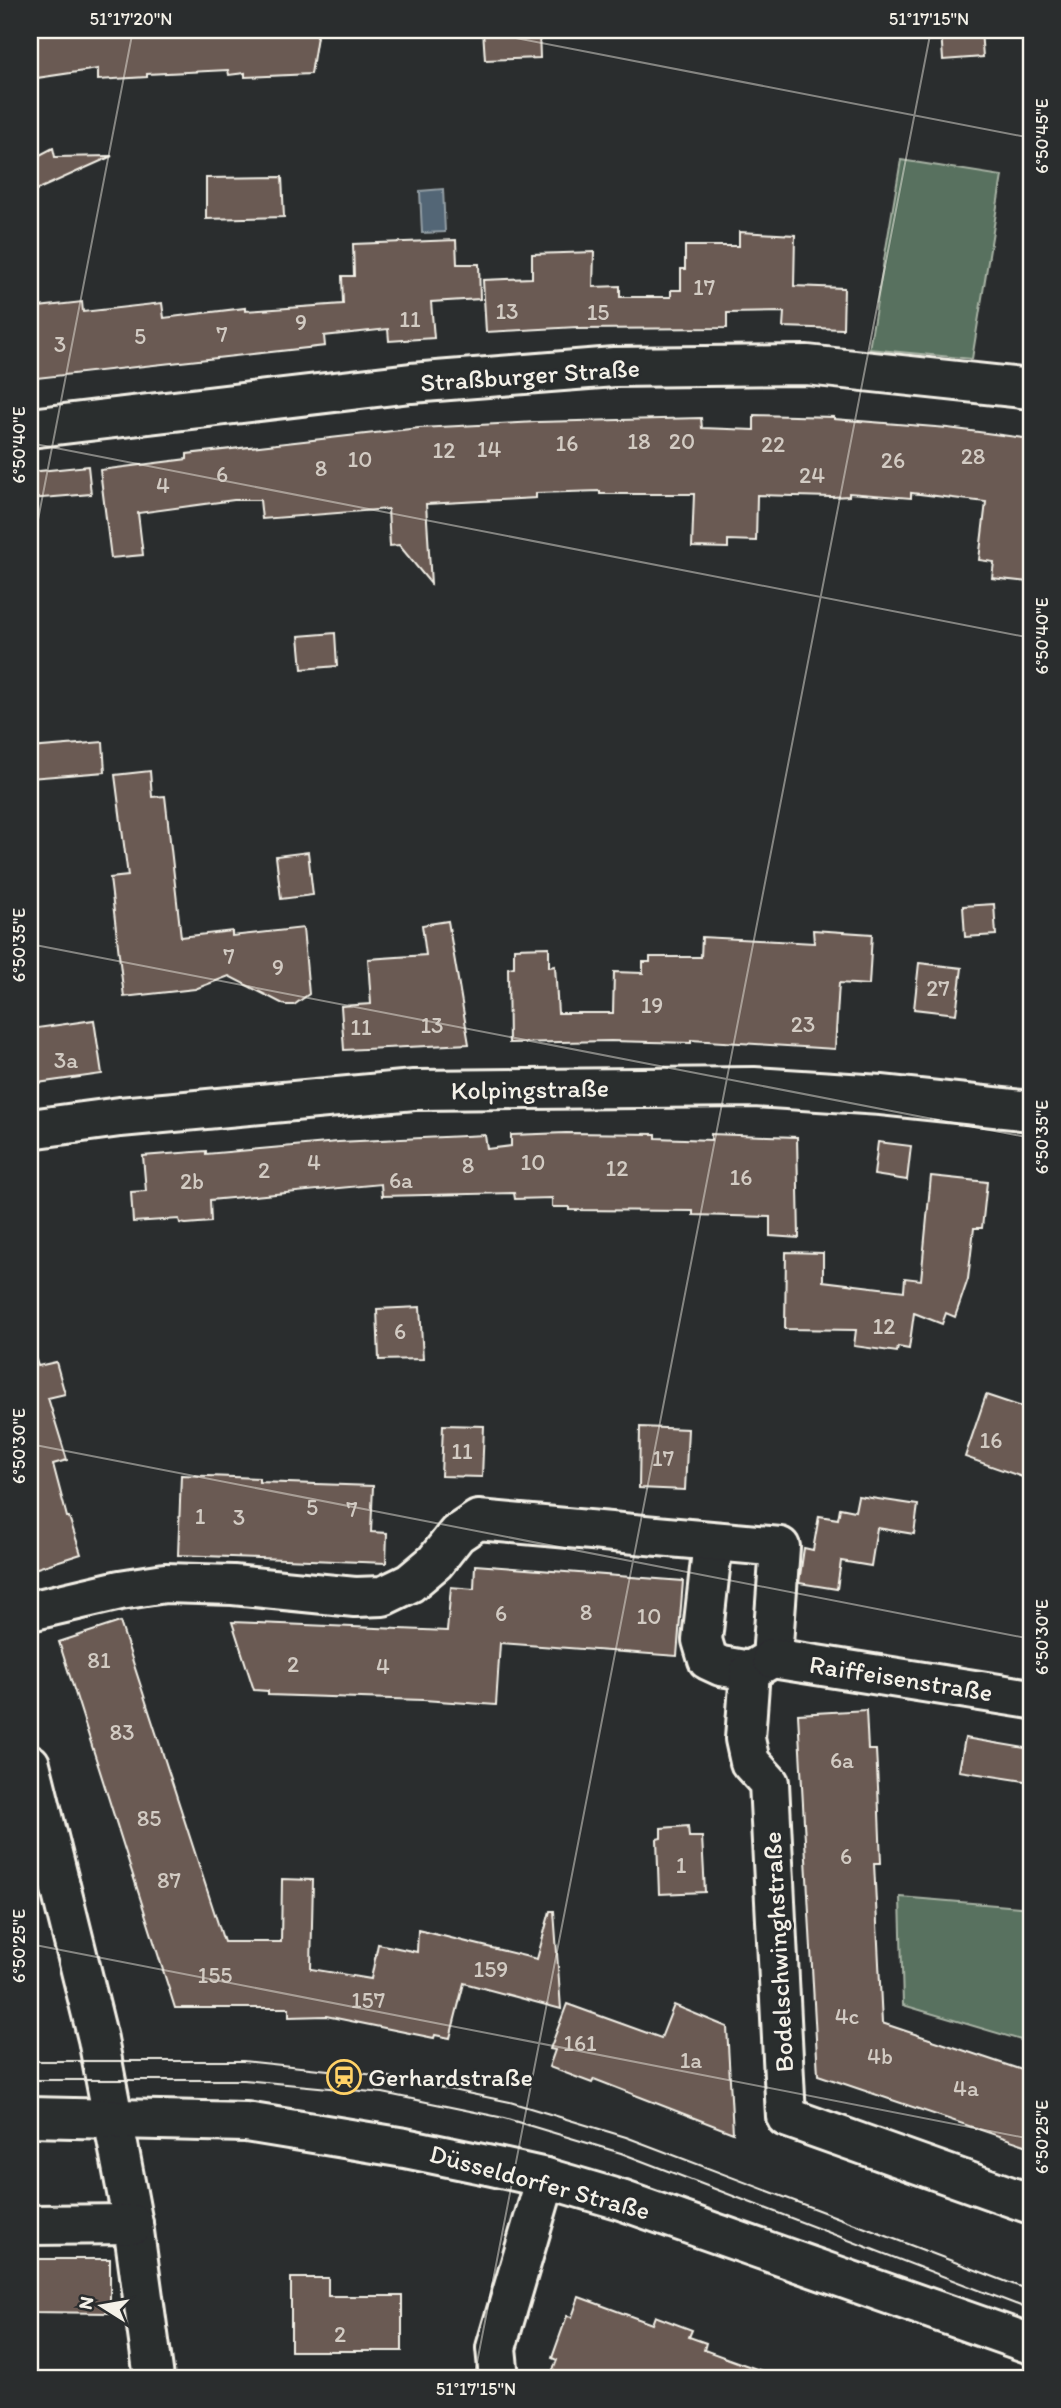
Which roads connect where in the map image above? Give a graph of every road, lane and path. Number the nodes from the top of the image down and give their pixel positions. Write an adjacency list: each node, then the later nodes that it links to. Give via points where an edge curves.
1 (1031, 388): 2 (street, Straßburger Straße, via 807,365 614,367 411,383)
2 (30, 428)
3 (1031, 1111): 4 (street, Kolpingstraße, via 754,1087 414,1090 120,1116)
4 (30, 1129)
5 (713, 1542): 6 (street, via 478,1520 457,1534 435,1562 410,1583 383,1596 165,1583); 7 (street, Raiffeisenstraße, via 702,1640 708,1660 721,1666); 7 (street, Bodelschwinghstraße, via 780,1548)
6 (30, 1611)
7 (761, 1665): 8 (street, Raiffeisenstraße); 13 (street, Bodelschwinghstraße, via 745,1740 750,1762 769,1783 786,2117)
8 (1031, 1699)
9 (30, 1764): 11 (street, via 98,2039)
10 (30, 2117): 11 (street, Düsseldorfer Straße)
11 (111, 2119): 12 (street, Düsseldorfer Straße, via 246,2122 405,2148); 14 (street)
12 (546, 2178): 16 (street, Düsseldorfer Straße, via 746,2242); 18 (street, via 496,2348)
13 (1031, 2204)
14 (132, 2224): 15 (street); 17 (street)
15 (30, 2225)
16 (1031, 2344)
17 (154, 2378)
18 (499, 2378)

